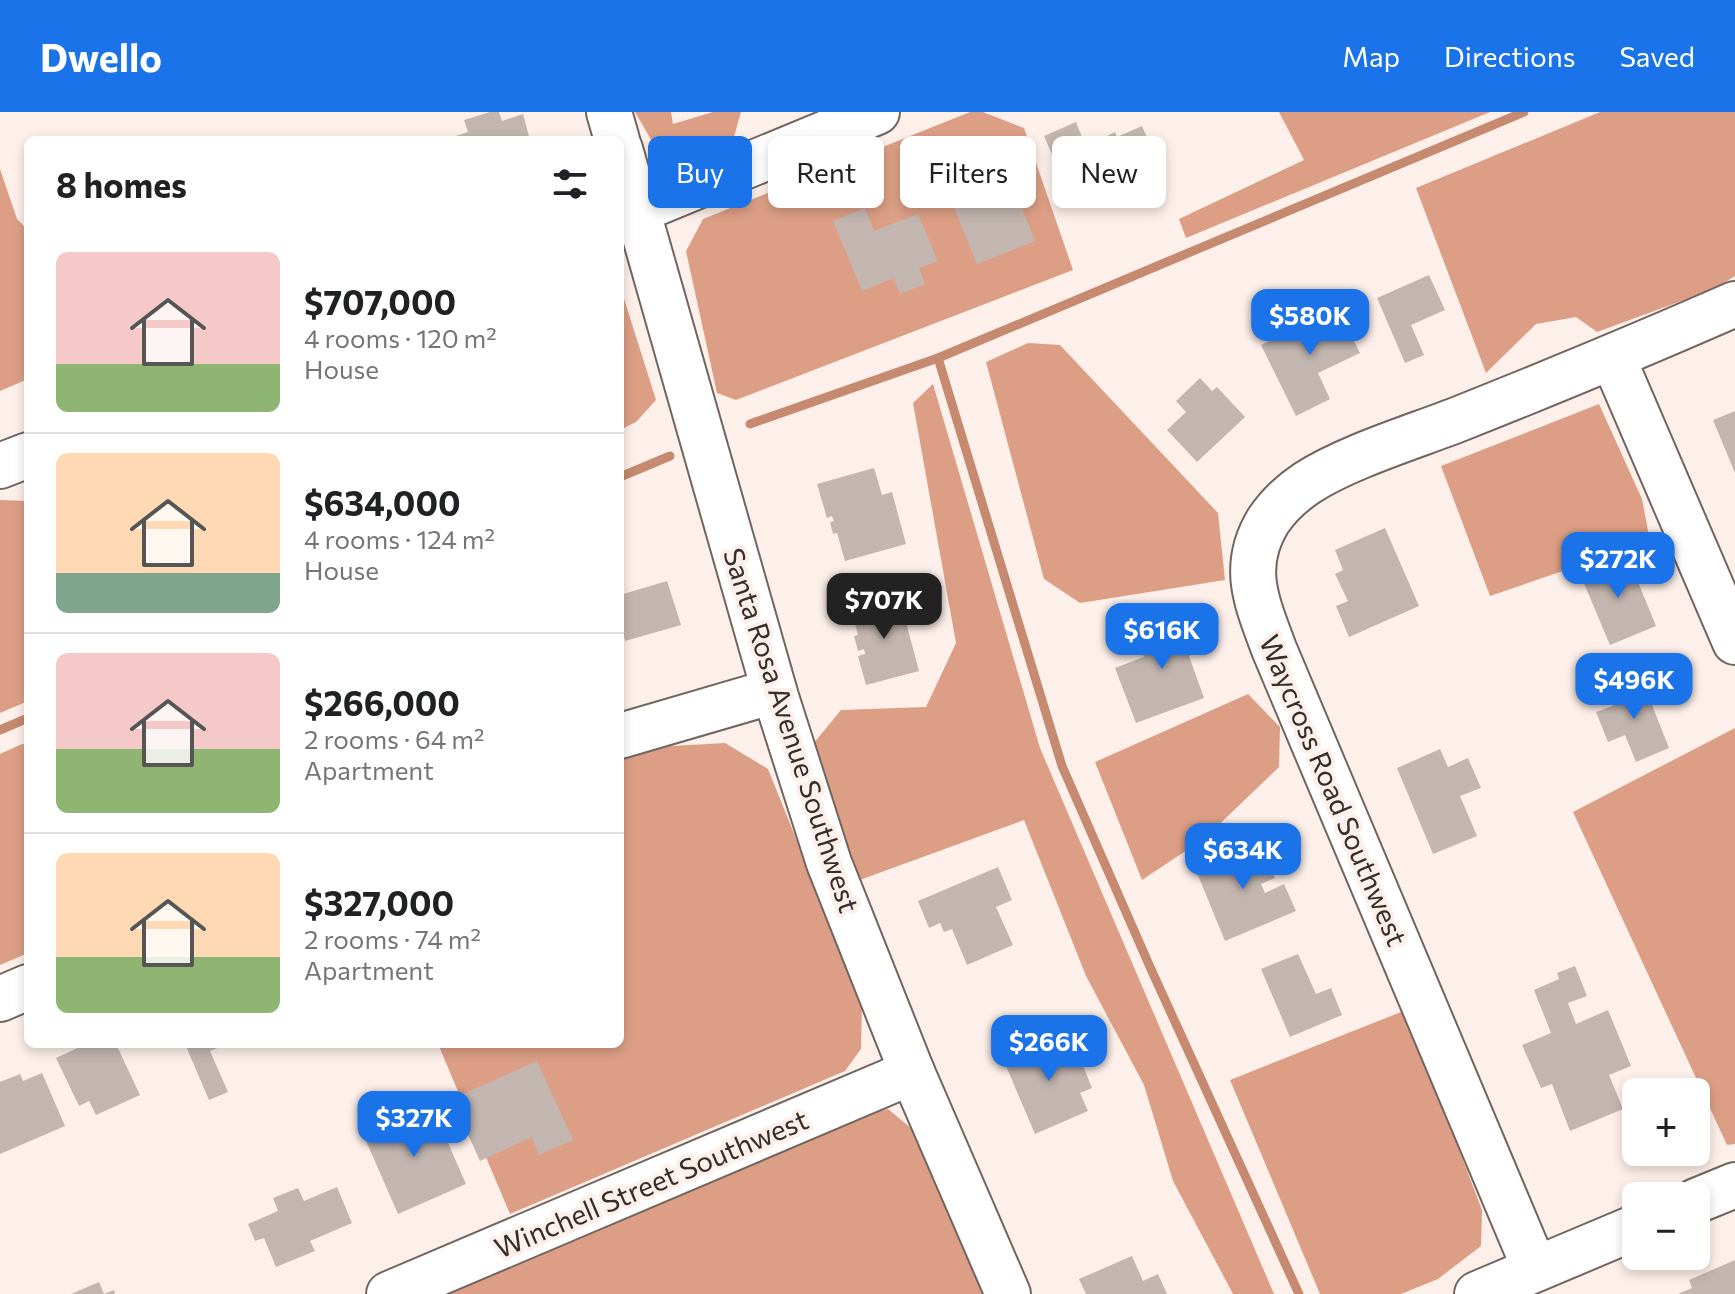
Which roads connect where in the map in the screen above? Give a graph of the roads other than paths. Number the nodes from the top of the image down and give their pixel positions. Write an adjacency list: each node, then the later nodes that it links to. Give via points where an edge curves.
1 (609, 112): 3 (street)
2 (877, 112): 5 (street)
3 (616, 136)
4 (624, 178): 5 (street, Santa Rosa Avenue Southwest)
5 (629, 215): 11 (street, Santa Rosa Avenue Southwest)
6 (1735, 304): 7 (street, Waycross Road Southwest)
7 (1613, 358): 10 (street); 19 (street, Waycross Road Southwest, via 1308,482 1269,520 1253,559 1252,583 1274,649)
8 (24, 457): 9 (street)
9 (0, 466)
10 (1735, 642)
11 (774, 691): 12 (street); 15 (street, Santa Rosa Avenue Southwest, via 829,863)
12 (624, 735)
13 (24, 989): 14 (street)
14 (0, 999)
15 (912, 1072): 20 (street, Winchell Street Southwest); 21 (street, Santa Rosa Avenue Southwest)
16 (1735, 1185): 17 (street)
17 (1710, 1195)
18 (1622, 1233): 19 (street)
19 (1535, 1269): 22 (street)
20 (389, 1294)
21 (1008, 1294)
22 (1477, 1294)

